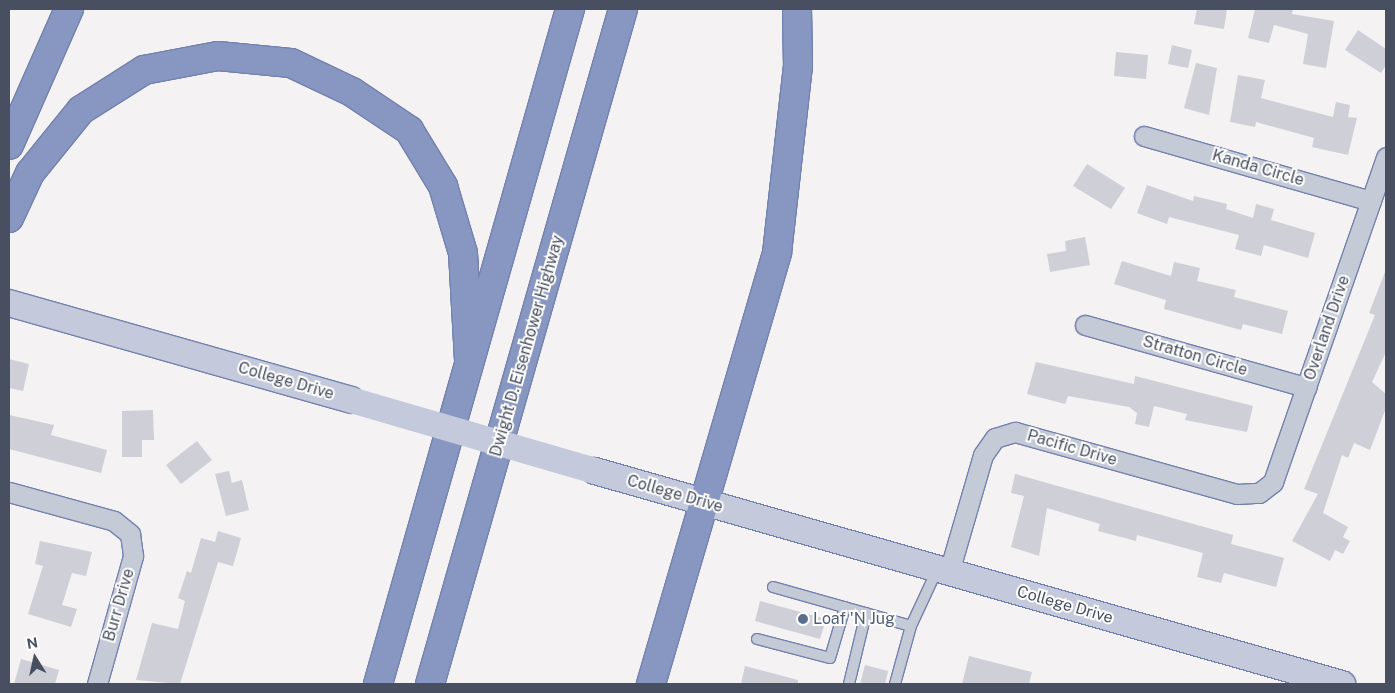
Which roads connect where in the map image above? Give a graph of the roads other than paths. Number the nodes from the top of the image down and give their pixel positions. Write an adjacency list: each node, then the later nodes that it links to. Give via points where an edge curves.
1 (69, 9): 6 (highway)
2 (570, 9): 12 (highway)
3 (623, 9): 25 (highway, Dwight D. Eisenhower Highway)
4 (798, 9): 16 (highway, via 798,66 777,253)
5 (1144, 136): 8 (street, Kanda Circle)
6 (9, 144)
7 (1386, 157): 8 (street, Overland Drive)
8 (1371, 201): 13 (street, Overland Drive)
9 (9, 218): 12 (highway, via 30,173 81,110 144,70 218,56 291,63 352,92 409,130 443,186 463,254)
10 (9, 303): 16 (main road, College Drive, bridge)
11 (1085, 325): 13 (street, Stratton Circle)
12 (469, 362): 24 (highway)
13 (1306, 387): 15 (street, Overland Drive, via 1274,482)
14 (9, 492): 23 (street, Burr Drive, via 114,521 130,534 133,556)
15 (1259, 493): 17 (street, Pacific Drive, via 1237,494 1014,432 995,438 983,455)
16 (702, 502): 17 (main road, College Drive); 26 (highway)
17 (943, 571): 21 (lane); 29 (main road, College Drive)
18 (773, 587): 19 (lane)
19 (845, 607): 20 (lane); 22 (lane, via 830,658)
20 (866, 613): 21 (lane); 27 (lane)
21 (911, 626): 28 (lane)
22 (757, 639)
23 (97, 684)
24 (378, 684)
25 (430, 684)
26 (651, 684)
27 (849, 684)
28 (895, 684)
29 (1342, 684)

